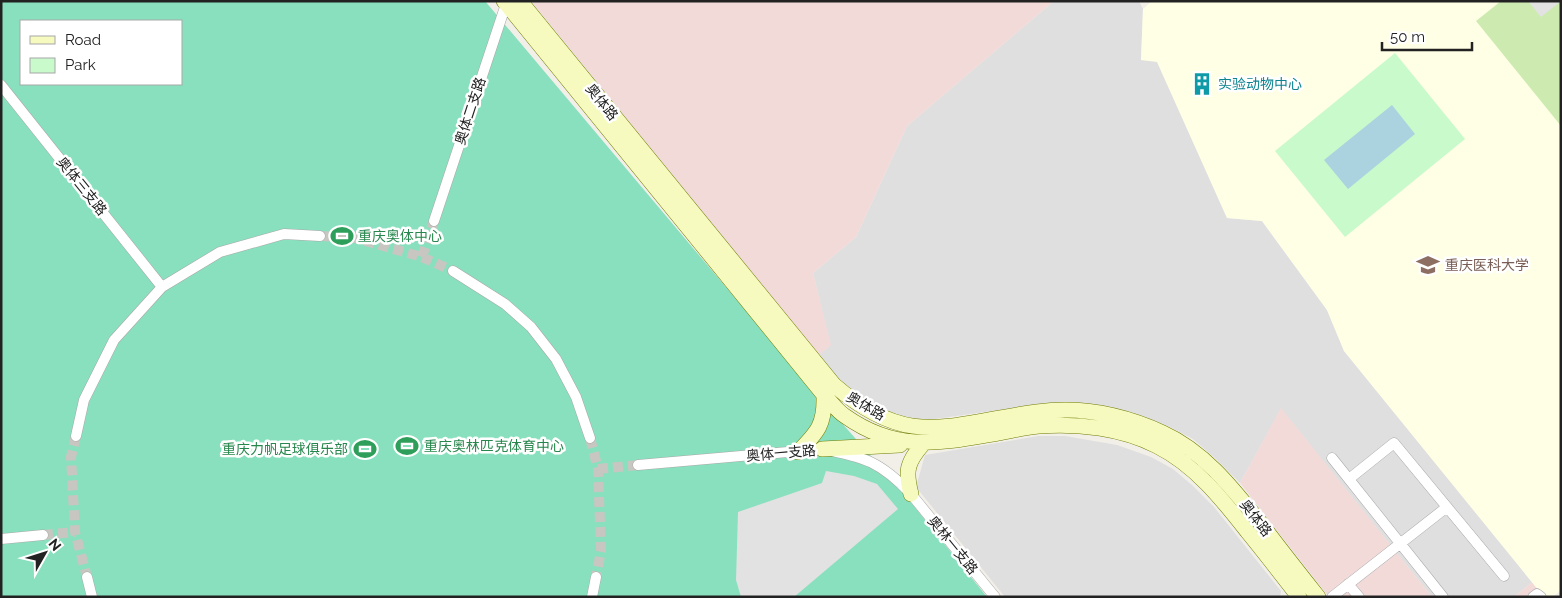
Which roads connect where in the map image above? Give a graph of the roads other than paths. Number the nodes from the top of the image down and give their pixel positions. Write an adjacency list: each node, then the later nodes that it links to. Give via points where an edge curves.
1 (510, 2): 3 (street, 奥体二支路); 7 (main road, 奥体路); 29 (main road, 奥体路, via 834,385 853,402 902,425 930,429 1066,410 1126,419 1164,433 1209,464 1234,490)
2 (1, 85): 6 (street, 奥体三支路)
3 (434, 222)
4 (320, 236): 6 (street, via 284,234 220,252)
5 (453, 271): 9 (street, via 505,304 532,327 556,359 576,397)
6 (162, 287): 8 (street, via 114,340 84,400)
7 (824, 395): 10 (main road, 奥体路, via 844,416 871,431); 12 (main road, via 820,426)
8 (76, 436)
9 (590, 438)
10 (923, 444): 11 (main road); 16 (main road, via 913,456 907,472); 25 (main road, 奥体路, via 1038,426 1064,426 1122,433 1157,446 1199,476 1221,499)
11 (822, 449): 12 (street, 奥体一支路); 16 (street, 奥体一支路, via 869,460 899,481)
12 (798, 452): 14 (street, 奥体一支路)
13 (1332, 458): 15 (street)
14 (638, 465)
15 (1348, 479): 17 (street, via 1394,443); 20 (street)
16 (911, 494): 28 (street, 奥林一支路)
17 (1447, 507): 20 (street); 21 (street)
18 (43, 535): 19 (street)
19 (1, 538)
20 (1400, 544): 24 (street); 32 (street)
21 (1504, 576)
22 (87, 577): 26 (street)
23 (596, 577): 27 (street)
24 (1348, 584): 30 (street); 31 (street)
25 (1293, 593)
26 (92, 597)
27 (592, 597)
28 (995, 597)
29 (1318, 597)
30 (1332, 597)
31 (1359, 597)
32 (1443, 597)
33 (1533, 597): 34 (street, via 1537,594)
34 (1541, 597)

